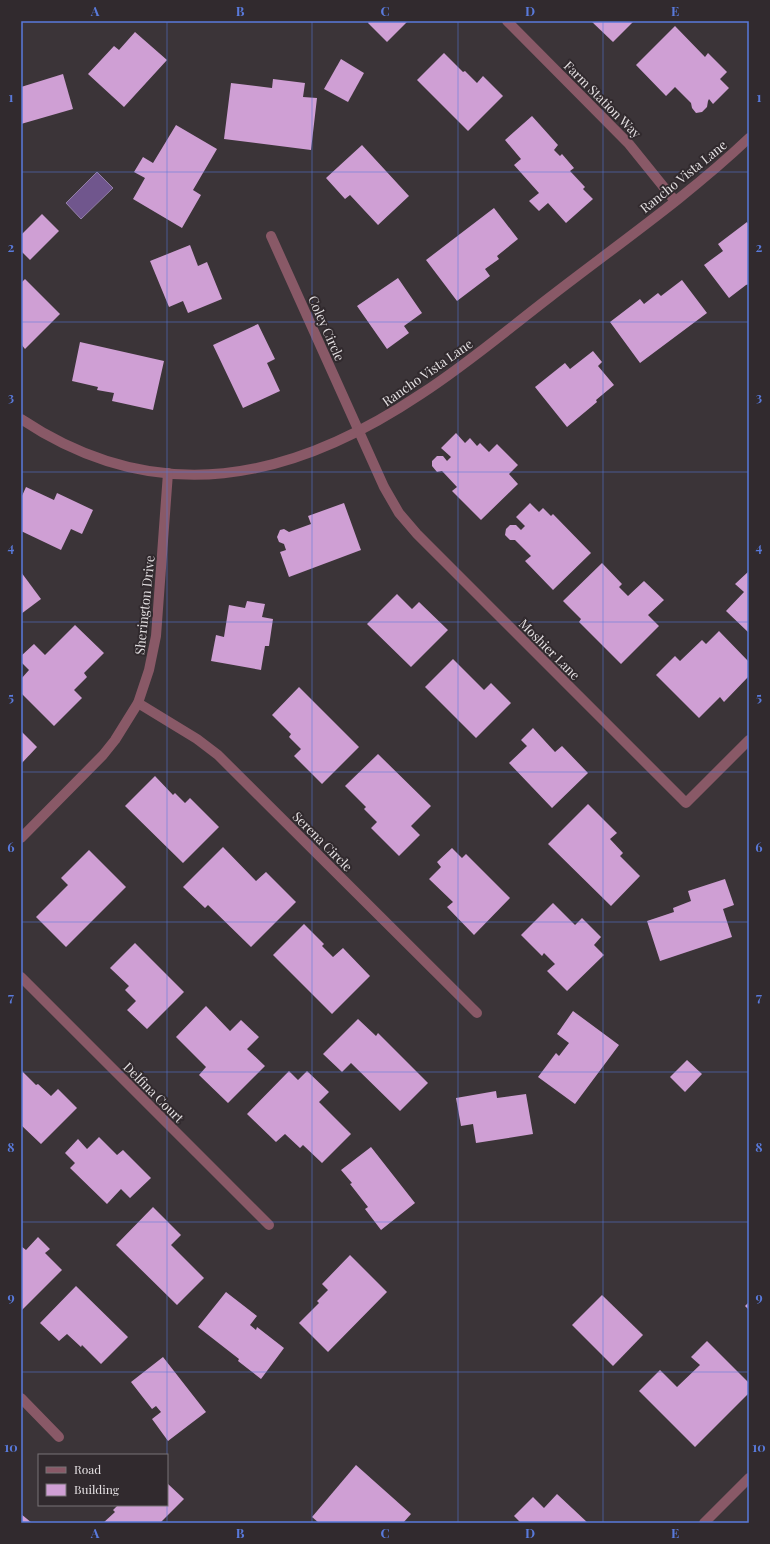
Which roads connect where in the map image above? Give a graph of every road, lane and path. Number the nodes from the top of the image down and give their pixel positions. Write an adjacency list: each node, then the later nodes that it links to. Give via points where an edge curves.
1 (507, 21): 3 (street, Farm Station Way, via 629,144)
2 (749, 138): 3 (street, Rancho Vista Lane)
3 (675, 201): 6 (street, Rancho Vista Lane, via 446,377)
4 (270, 236): 6 (street, Coley Circle)
5 (21, 419): 7 (street, Rancho Vista Lane, via 55,440 100,459 143,471)
6 (359, 431): 7 (street, Rancho Vista Lane, via 296,458 270,466 218,474); 9 (street, Moshier Lane, via 391,500 408,524 686,803)
7 (168, 473): 8 (street, Sherington Drive, via 154,651)
8 (138, 703): 10 (street, Sherington Drive, via 103,755); 12 (street, Serena Circle, via 218,755)
9 (749, 740)
10 (21, 838)
11 (21, 977): 13 (street, Delfina Court)
12 (477, 1013)
13 (269, 1225)
14 (21, 1398): 15 (street)
15 (59, 1437)
16 (749, 1478): 17 (street)
17 (704, 1523)

